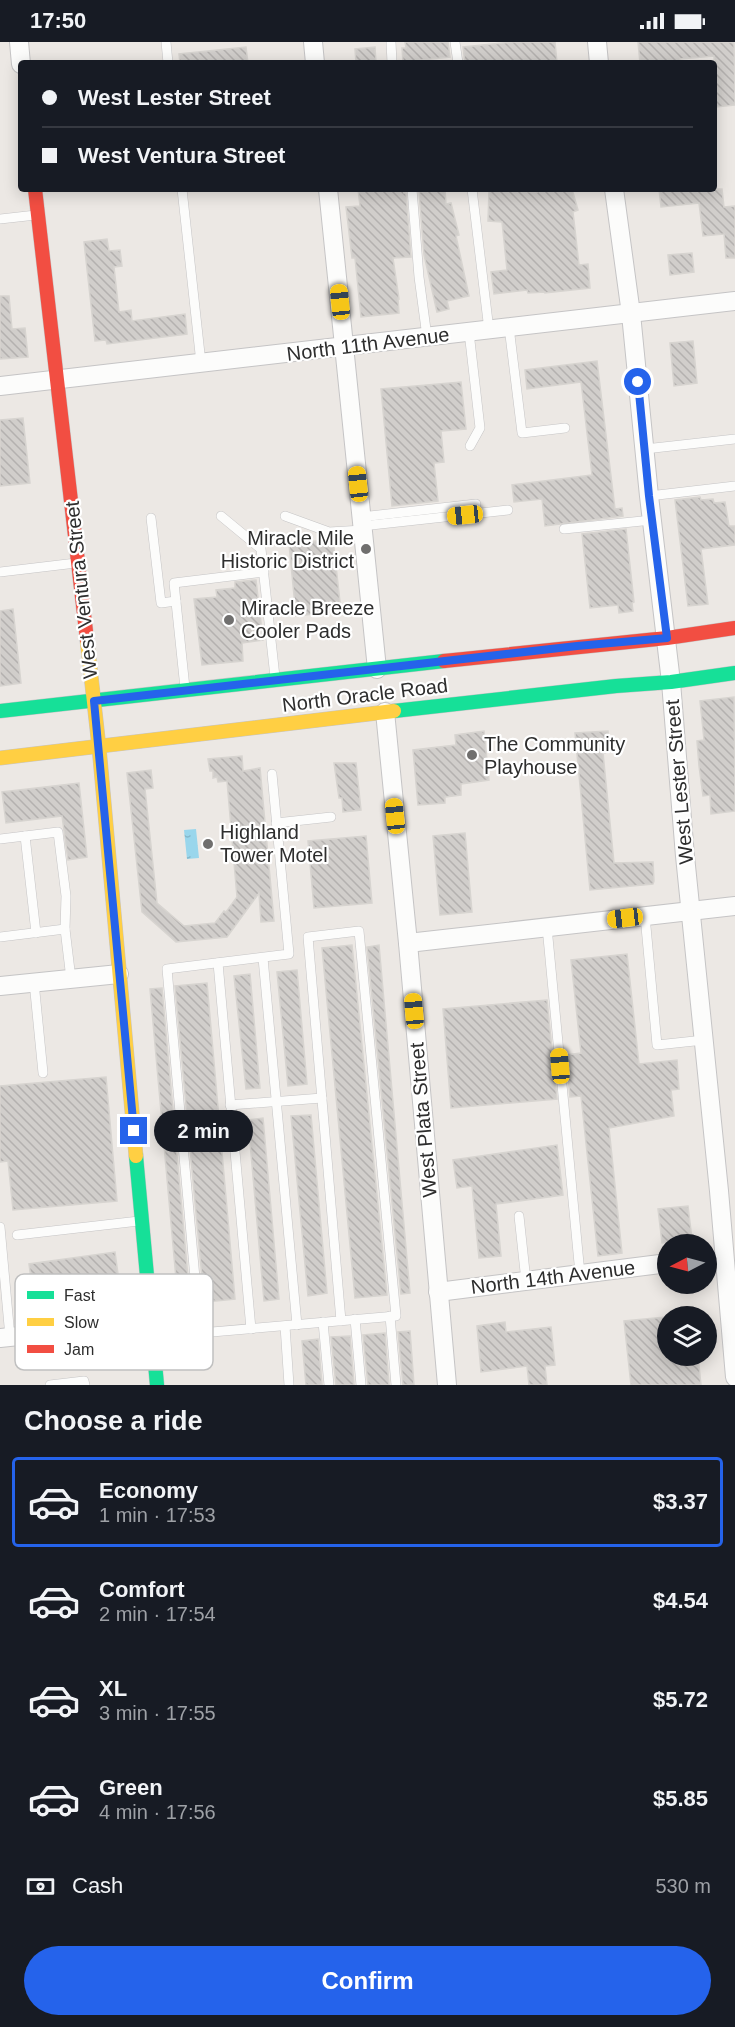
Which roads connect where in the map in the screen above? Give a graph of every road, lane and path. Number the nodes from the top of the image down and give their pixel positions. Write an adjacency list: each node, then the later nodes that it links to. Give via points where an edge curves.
1 (18, 42): 7 (street)
2 (166, 42): 8 (lane)
3 (312, 42): 9 (street)
4 (391, 42): 10 (lane)
5 (455, 42): 11 (lane)
6 (597, 42): 12 (street)
7 (20, 60)
8 (168, 60)
9 (315, 60)
10 (392, 60)
11 (458, 60)
12 (599, 60)
13 (36, 192): 19 (main road, West Ventura Street)
14 (182, 192): 28 (lane)
15 (328, 192): 27 (street)
16 (412, 192): 26 (lane)
17 (472, 192): 24 (lane)
18 (614, 192): 22 (street, West Lester Street)
19 (39, 215): 20 (lane); 29 (main road, West Ventura Street)
20 (0, 219)
21 (735, 302): 22 (street, North 11th Avenue)
22 (631, 314): 23 (street, North 11th Avenue); 34 (street, West Lester Street)
23 (509, 327): 24 (street, North 11th Avenue); 31 (lane, via 522,433)
24 (489, 330): 25 (street, North 11th Avenue)
25 (469, 332): 26 (street, North 11th Avenue); 33 (lane, via 480,428)
26 (427, 337): 27 (street, North 11th Avenue)
27 (345, 347): 28 (street, North 11th Avenue); 43 (street)
28 (201, 363): 29 (street, North 11th Avenue)
29 (57, 379): 30 (street, North 11th Avenue); 45 (main road, West Ventura Street)
30 (0, 386)
31 (565, 428)
32 (735, 439): 34 (lane)
33 (470, 446)
34 (645, 449): 36 (street, West Lester Street)
35 (735, 486): 36 (lane)
36 (649, 496): 42 (street, West Lester Street)
37 (476, 504): 43 (lane)
38 (508, 510): 43 (lane)
39 (221, 516): 47 (lane, via 261,549)
40 (285, 516): 43 (lane, via 330,532)
41 (151, 518): 48 (lane, via 161,603)
42 (652, 520): 44 (lane); 50 (street, West Lester Street)
43 (362, 524): 51 (street)
44 (564, 529)
45 (78, 563): 46 (lane); 56 (main road, West Ventura Street)
46 (0, 572)
47 (264, 572): 48 (lane, via 174,583); 53 (lane)
48 (176, 601): 55 (lane)
49 (735, 628): 50 (main road, North Oracle Road)
50 (667, 638): 51 (main road, North Oracle Road); 54 (street, West Lester Street)
51 (377, 669): 53 (main road, North Oracle Road)
52 (735, 673): 54 (main road, North Oracle Road)
53 (275, 680): 55 (main road, North Oracle Road)
54 (671, 682): 58 (main road, North Oracle Road); 67 (street, West Lester Street)
55 (186, 690): 56 (main road, North Oracle Road)
56 (94, 701): 57 (main road, North Oracle Road); 59 (main road, West Ventura Street)
57 (0, 711)
58 (385, 712): 59 (main road, North Oracle Road); 75 (street, West Plata Street)
59 (99, 747): 60 (main road, North Oracle Road); 78 (main road, West Ventura Street)
60 (0, 758)
61 (272, 774): 63 (lane)
62 (331, 818): 63 (lane)
63 (276, 823): 74 (lane)
64 (25, 836): 65 (lane); 70 (lane, via 58,832 66,896); 71 (lane)
65 (0, 839)
66 (735, 906): 67 (street)
67 (690, 911): 68 (street); 82 (street, West Lester Street)
68 (645, 916): 69 (street); 82 (lane, via 657,1045)
69 (547, 927): 75 (street); 95 (lane)
70 (65, 929): 71 (lane); 79 (lane)
71 (36, 933): 72 (lane)
72 (0, 937)
73 (308, 937): 74 (lane); 84 (lane); 98 (lane, via 359,931 396,1316)
74 (288, 939): 76 (lane, via 289,954)
75 (408, 943): 97 (street, West Plata Street)
76 (263, 957): 77 (lane); 85 (lane)
77 (218, 963): 86 (lane); 94 (lane, via 167,969)
78 (119, 974): 79 (street); 88 (main road, West Ventura Street)
79 (71, 979): 80 (street)
80 (34, 982): 81 (street); 83 (lane)
81 (0, 986)
82 (704, 1040): 91 (street, West Lester Street)
83 (43, 1073)
84 (322, 1098): 85 (lane); 100 (lane)
85 (277, 1102): 86 (lane); 102 (lane)
86 (231, 1105): 104 (lane)
87 (519, 1216): 96 (lane)
88 (142, 1221): 90 (lane); 93 (main road, West Ventura Street)
89 (0, 1227): 106 (lane)
90 (17, 1236)
91 (722, 1256): 108 (street, West Lester Street)
92 (657, 1264): 95 (street, North 14th Avenue)
93 (147, 1274)
94 (195, 1274)
95 (580, 1274): 96 (street, North 14th Avenue)
96 (526, 1281): 97 (street, North 14th Avenue)
97 (438, 1292): 116 (street, West Plata Street)
98 (390, 1316): 99 (lane); 115 (lane)
99 (355, 1319): 100 (lane); 114 (lane)
100 (341, 1321): 101 (lane)
101 (323, 1322): 102 (lane); 113 (lane)
102 (297, 1325): 103 (lane)
103 (285, 1326): 104 (lane); 112 (lane)
104 (251, 1329): 105 (lane)
105 (213, 1333)
106 (5, 1338)
107 (156, 1370): 111 (main road, West Ventura Street)
108 (735, 1377)
109 (50, 1385): 110 (lane, via 84,1381)
110 (85, 1385)
111 (157, 1385)
112 (289, 1385)
113 (329, 1385)
114 (361, 1385)
115 (396, 1385)
116 (447, 1385)

